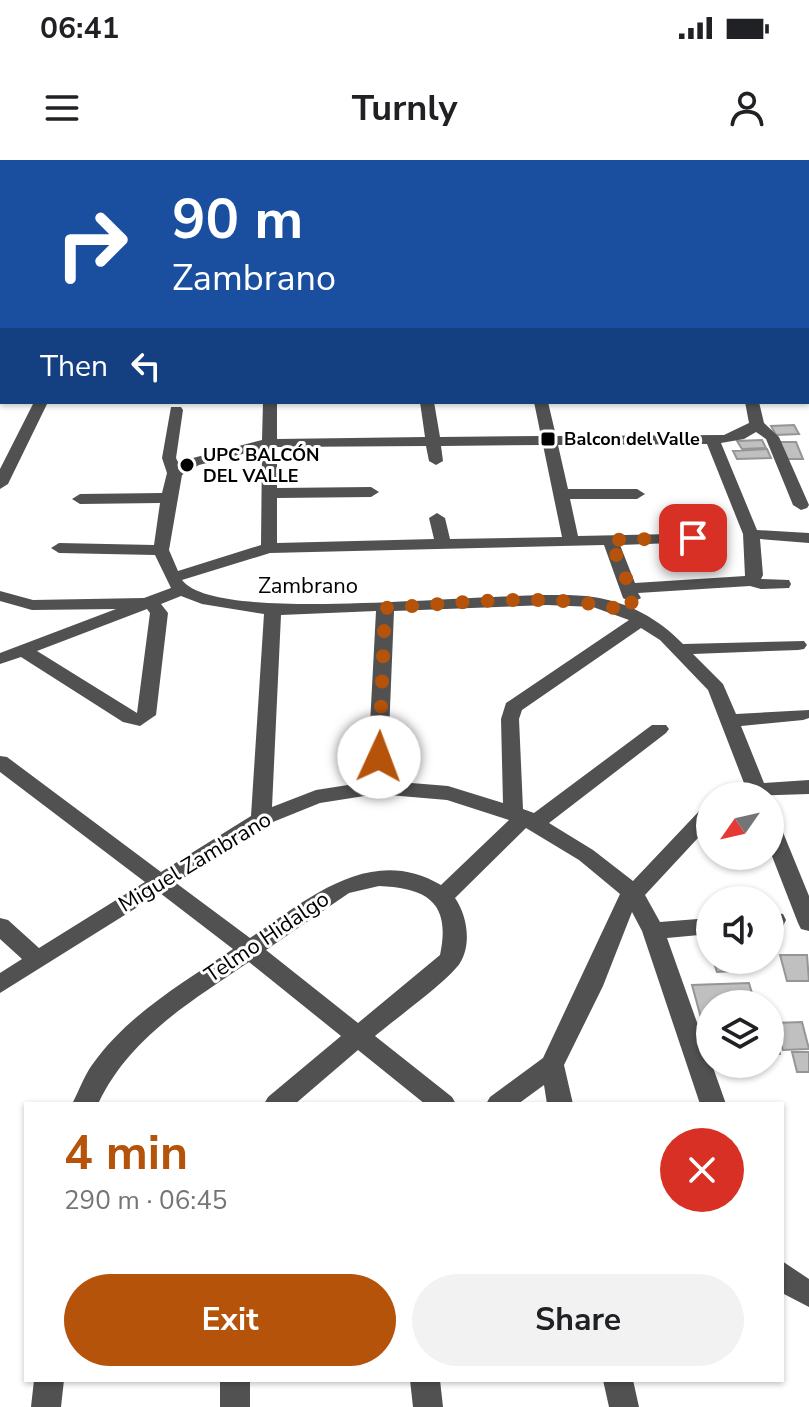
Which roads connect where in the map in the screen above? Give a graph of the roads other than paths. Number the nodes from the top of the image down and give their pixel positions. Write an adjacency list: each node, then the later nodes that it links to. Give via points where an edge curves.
1 (40, 404): 14 (street)
2 (270, 404): 11 (street)
3 (427, 404): 10 (street)
4 (541, 404): 8 (street)
5 (752, 404): 7 (street)
6 (176, 410): 13 (street, via 169,458)
7 (757, 425): 9 (street, via 739,436); 21 (street, via 772,437)
8 (548, 439): 9 (street); 10 (street); 17 (street)
9 (712, 439): 23 (street)
10 (433, 441): 11 (street); 12 (street)
11 (267, 443): 13 (street, via 194,462); 16 (street)
12 (436, 461)
13 (175, 473): 19 (street)
14 (0, 484)
15 (371, 492): 16 (street)
16 (269, 493): 30 (street)
17 (561, 494): 18 (street); 26 (street)
18 (637, 494)
19 (168, 498): 20 (street); 31 (street)
20 (80, 499)
21 (801, 505)
22 (437, 518): 28 (street)
23 (751, 534): 25 (street); 32 (street, via 755,575)
24 (720, 538): 27 (street)
25 (809, 538)
26 (571, 540): 27 (street); 28 (street)
27 (610, 540): 35 (street)
28 (443, 543): 30 (street)
29 (59, 548): 31 (street)
30 (269, 548): 33 (street)
31 (161, 550): 33 (street)
32 (750, 581): 34 (street); 35 (street)
33 (176, 584): 37 (street); 39 (street, Zambrano, via 216,602)
34 (783, 584)
35 (630, 588): 40 (street)
36 (0, 596): 37 (street, via 32,605)
37 (152, 603): 43 (street); 43 (street, via 159,613 147,715 140,720)
38 (385, 608): 39 (street, Zambrano); 40 (street, Zambrano, via 547,600 593,602); 50 (street)
39 (273, 610): 54 (street)
40 (635, 615): 41 (street, Zambrano); 53 (street, via 513,707 510,719)
41 (674, 642): 42 (street); 46 (street, Zambrano, via 716,688)
42 (798, 645)
43 (22, 650): 44 (street)
44 (0, 659)
45 (803, 714): 46 (street)
46 (729, 721): 49 (street, Zambrano)
47 (659, 729): 53 (street)
48 (0, 762): 57 (street)
49 (753, 782)
50 (377, 787): 53 (street, Miguel Zambrano, via 448,793); 54 (street, Miguel Zambrano, via 316,797)
51 (809, 787): 52 (street)
52 (784, 790)
53 (524, 818): 58 (street, Miguel Zambrano, via 586,855); 59 (street)
54 (261, 819): 57 (street, Miguel Zambrano)
55 (696, 827): 58 (street)
56 (784, 860): 60 (street)
57 (159, 882): 64 (street); 65 (street, Miguel Zambrano)
58 (634, 894): 63 (street, Miguel Zambrano); 68 (street, via 625,903)
59 (443, 896): 64 (street, Telmo Hidalgo, via 410,880 376,878 342,887); 67 (street, via 455,914 458,937 451,959)
60 (809, 923)
61 (0, 926): 65 (street)
62 (696, 927): 63 (street)
63 (653, 931): 74 (street, Miguel Zambrano)
64 (249, 949): 67 (street); 69 (street, Telmo Hidalgo, via 129,1037 100,1073)
65 (36, 959): 66 (street, Miguel Zambrano)
66 (0, 984)
67 (359, 1037): 70 (street); 71 (street)
68 (552, 1065): 72 (street); 73 (street)
69 (86, 1102)
70 (279, 1102)
71 (440, 1102)
72 (502, 1102)
73 (560, 1102)
74 (712, 1102)
75 (784, 1276): 76 (street)
76 (809, 1294)
77 (49, 1382): 80 (street)
78 (235, 1382): 81 (street)
79 (618, 1382): 82 (street)
80 (46, 1407)
81 (235, 1407)
82 (624, 1407)

